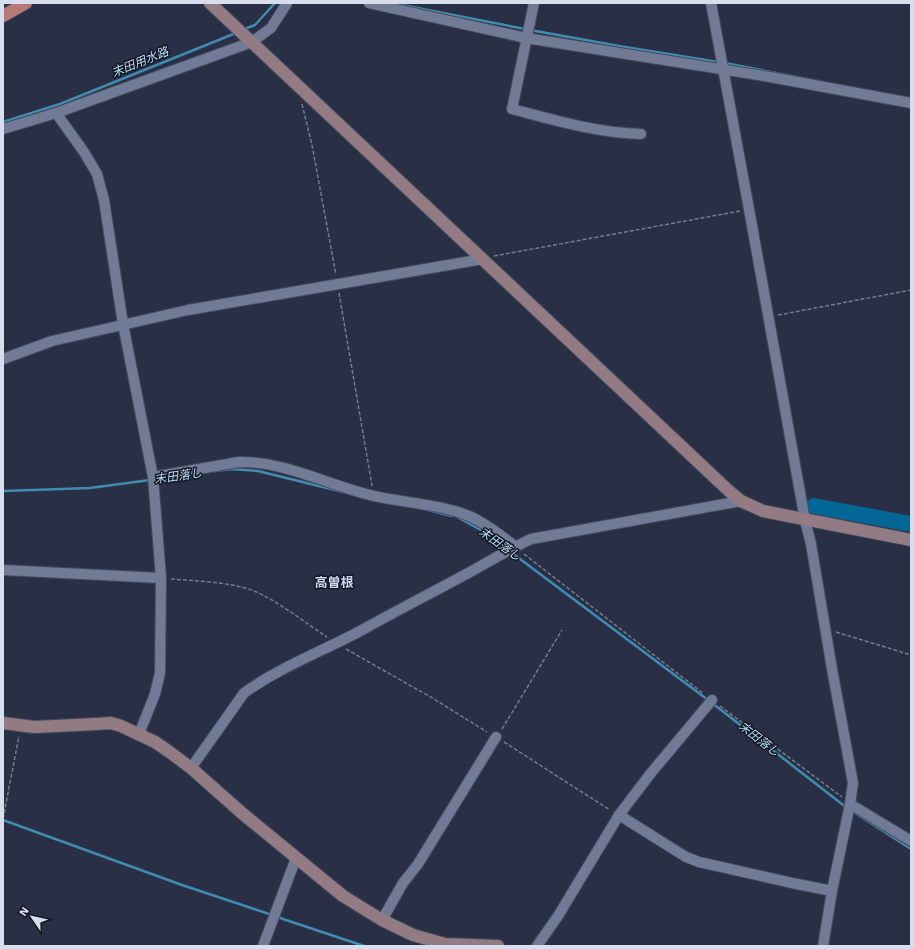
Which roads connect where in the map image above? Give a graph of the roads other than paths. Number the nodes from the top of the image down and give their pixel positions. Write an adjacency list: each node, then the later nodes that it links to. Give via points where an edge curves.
1 (26, 3): 7 (main road)
2 (210, 3): 9 (street)
3 (287, 3): 9 (street, via 271,28)
4 (369, 3): 8 (street)
5 (534, 3): 8 (street)
6 (711, 3): 10 (street)
7 (3, 16)
8 (527, 32): 10 (street); 14 (street, via 512,109 564,123 618,133)
9 (252, 42): 12 (street); 15 (street)
10 (723, 70): 11 (street); 20 (street)
11 (911, 103)
12 (56, 113): 13 (street); 16 (street, via 97,174 104,200)
13 (3, 129)
14 (640, 134)
15 (483, 259): 16 (street, via 188,310); 19 (street)
16 (123, 324): 17 (street, via 52,341); 18 (street)
17 (3, 359)
18 (153, 477): 22 (street, via 239,462 270,464 374,496 446,508 471,517); 24 (street)
19 (741, 502): 20 (street, via 763,511); 22 (street, via 531,540)
20 (805, 520): 21 (street); 30 (street, via 853,783)
21 (911, 540)
22 (515, 546): 29 (street, via 244,693)
23 (3, 570): 24 (street)
24 (162, 578): 27 (street, via 160,673 155,694)
25 (712, 700): 31 (street)
26 (3, 724): 27 (street, via 34,727 111,723)
27 (139, 734): 29 (street)
28 (496, 737): 35 (street)
29 (191, 768): 33 (street)
30 (850, 804): 32 (street); 34 (street)
31 (618, 815): 34 (street, via 686,858); 38 (street, via 558,916)
32 (911, 842)
33 (296, 858): 35 (street, via 344,896); 36 (street)
34 (832, 891): 39 (street)
35 (382, 920): 37 (street, via 413,935 445,944)
36 (263, 946)
37 (498, 946)
38 (537, 946)
39 (823, 946)

